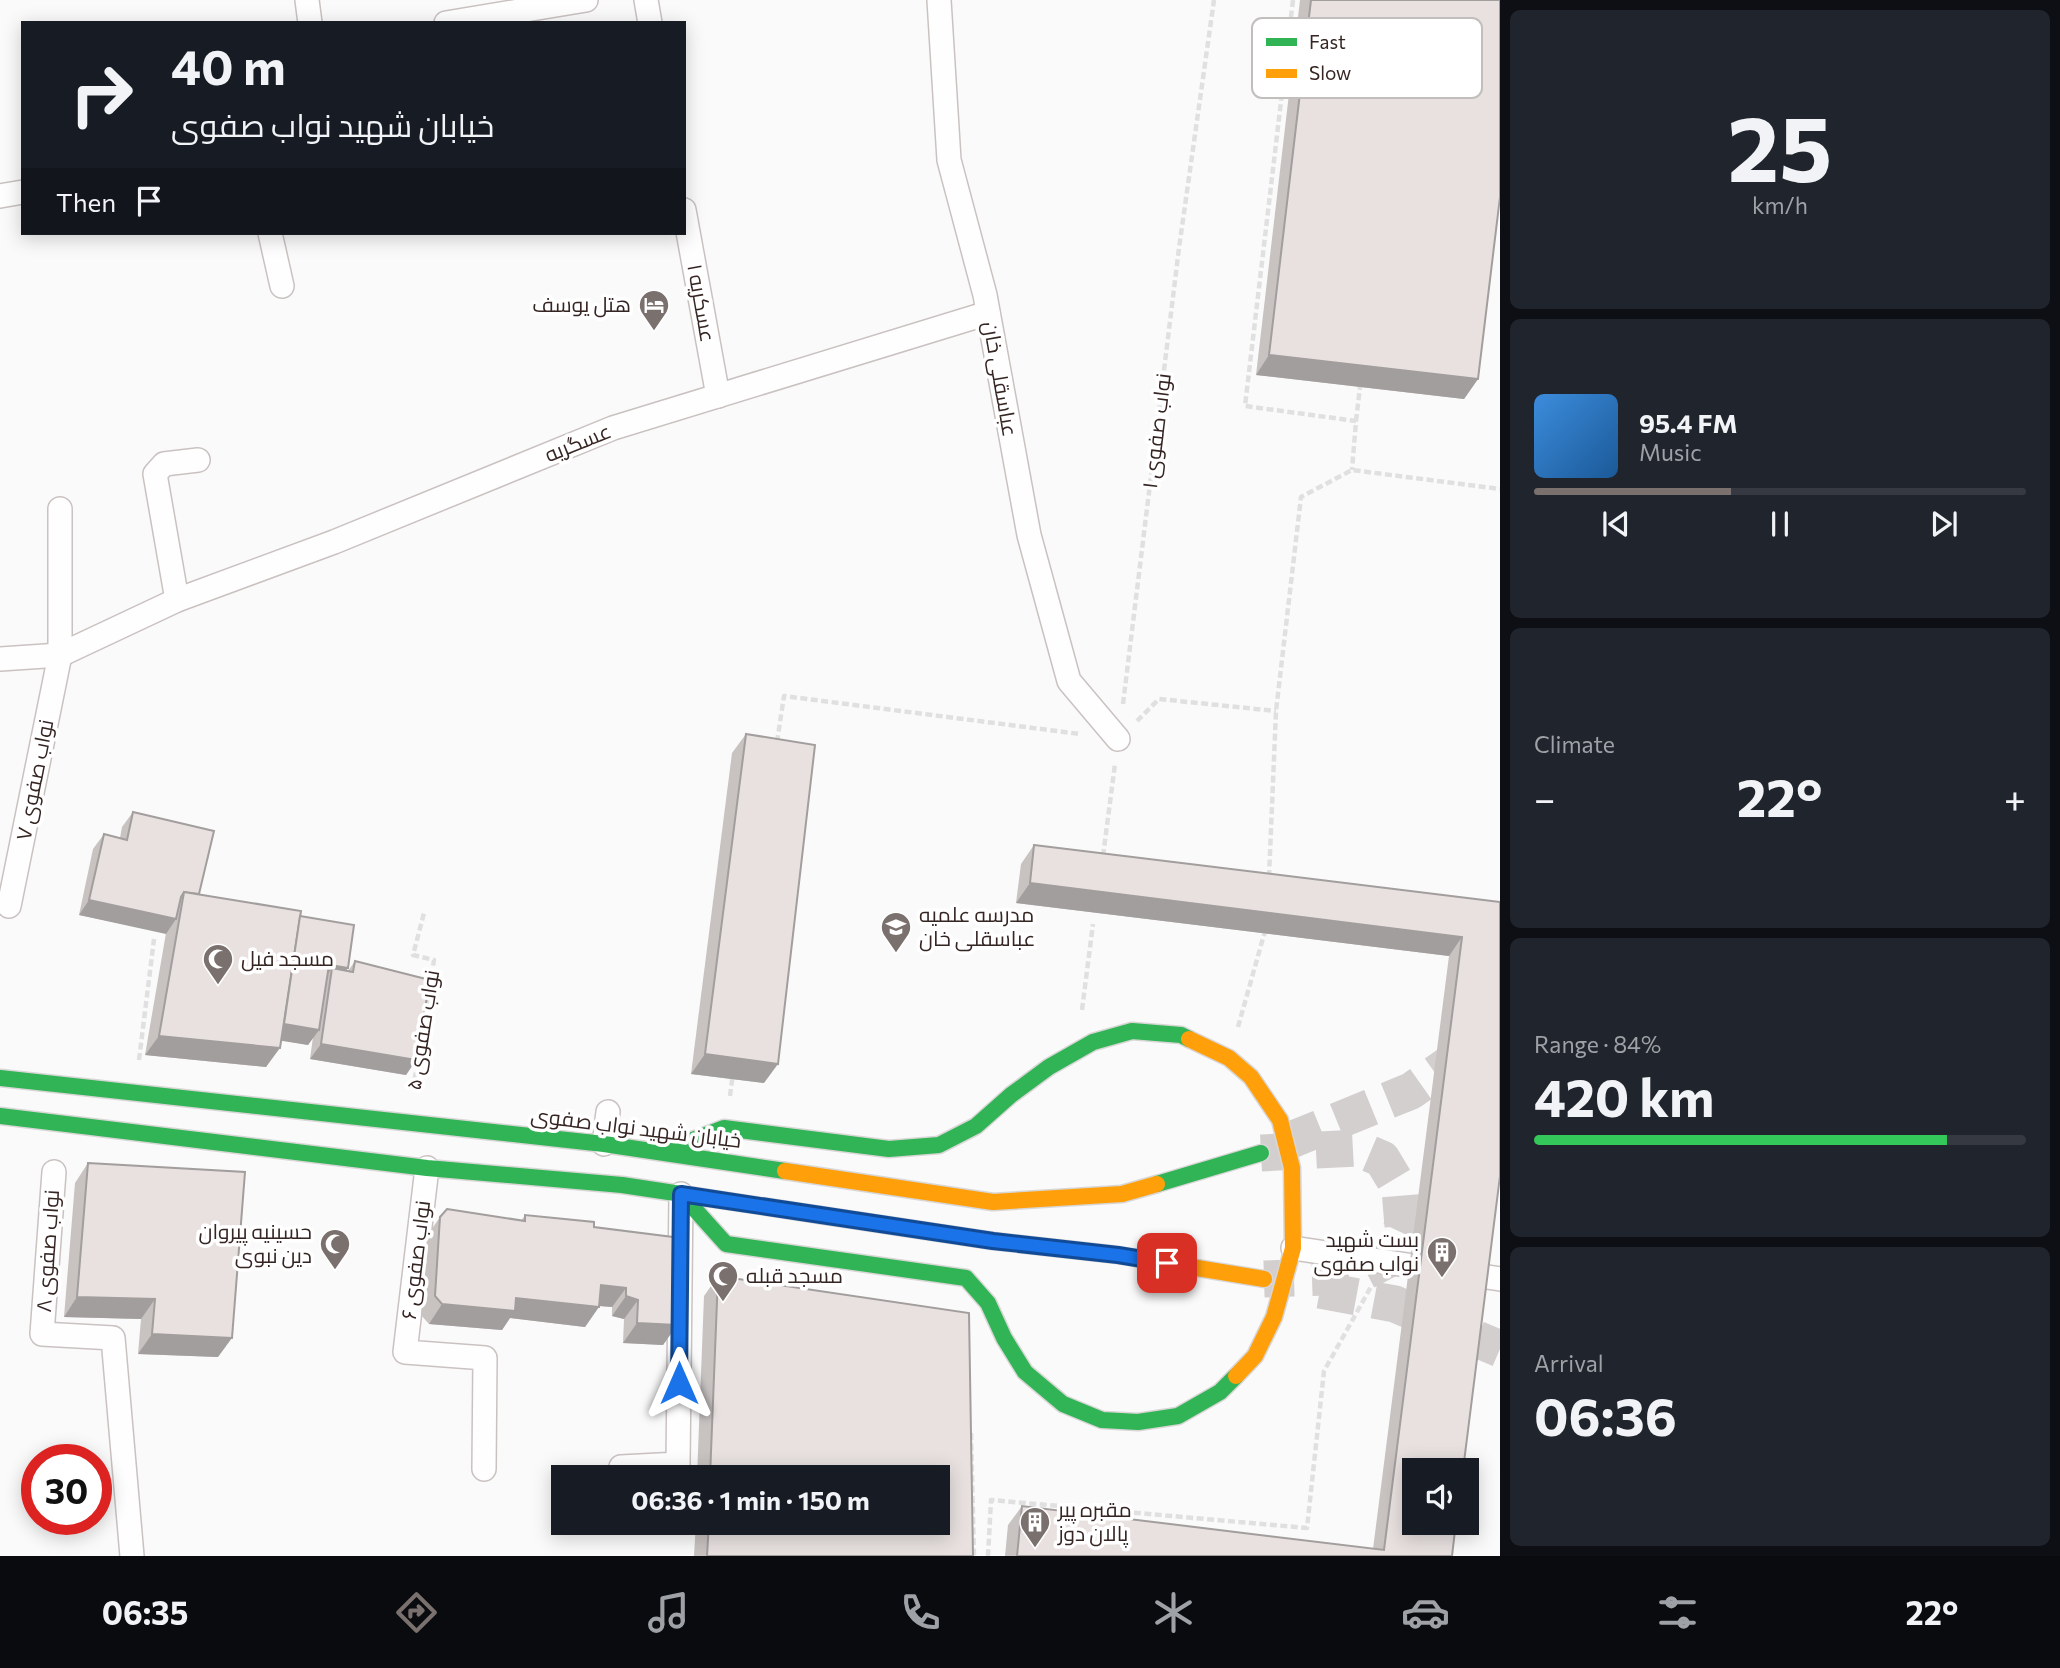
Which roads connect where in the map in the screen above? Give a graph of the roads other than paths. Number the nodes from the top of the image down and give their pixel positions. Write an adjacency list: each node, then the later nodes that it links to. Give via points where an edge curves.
1 (307, 0): 5 (street)
2 (586, 0): 6 (street)
3 (646, 0): 7 (street)
4 (939, 0): 13 (street, عباسقلی خان, via 949,160)
5 (310, 21)
6 (458, 21)
7 (650, 21)
8 (21, 192): 9 (street)
9 (0, 196)
10 (686, 221): 14 (street, عسکریه ۱)
11 (270, 235): 12 (street)
12 (282, 286)
13 (988, 313): 14 (street, عسگریه); 20 (street, عباسقلی خان, via 1029,535 1069,681)
14 (718, 396): 17 (street, عسگریه, via 612,428)
15 (198, 460): 17 (street, via 164,464 155,474)
16 (60, 509): 18 (street, نواب صفوی ۷)
17 (177, 600): 18 (street, عسگریه)
18 (60, 655): 19 (street); 21 (street, نواب صفوی ۷)
19 (0, 659)
20 (1118, 739)
21 (9, 906)
22 (0, 1077): 25 (main road, خیابان شهید نواب صفوی)
23 (608, 1112): 25 (street)
24 (0, 1115): 28 (main road)
25 (604, 1144): 26 (main road, خیابان شهید نواب صفوی)
26 (664, 1151): 27 (main road, خیابان شهید نواب صفوی, via 993,1202 1122,1194); 31 (main road, via 724,1128 889,1149 939,1145 976,1126 1049,1067 1093,1042 1132,1031 1181,1035 1229,1058 1251,1077 1280,1120 1292,1168)
27 (1261, 1153)
28 (428, 1168): 30 (main road); 35 (street, نواب صفوی ۶, via 405,1352 485,1358)
29 (54, 1172): 36 (street, نواب صفوی ۸, via 42,1334 113,1338)
30 (681, 1194): 31 (main road, via 726,1244 966,1278 988,1303 1025,1372 1063,1404 1102,1420 1138,1422 1178,1416 1220,1392 1255,1356 1274,1317); 32 (main road); 34 (street, via 678,1464)
31 (1293, 1248): 33 (street)
32 (1264, 1279)
33 (1500, 1279)
34 (659, 1465)
35 (484, 1469)
36 (132, 1556)

